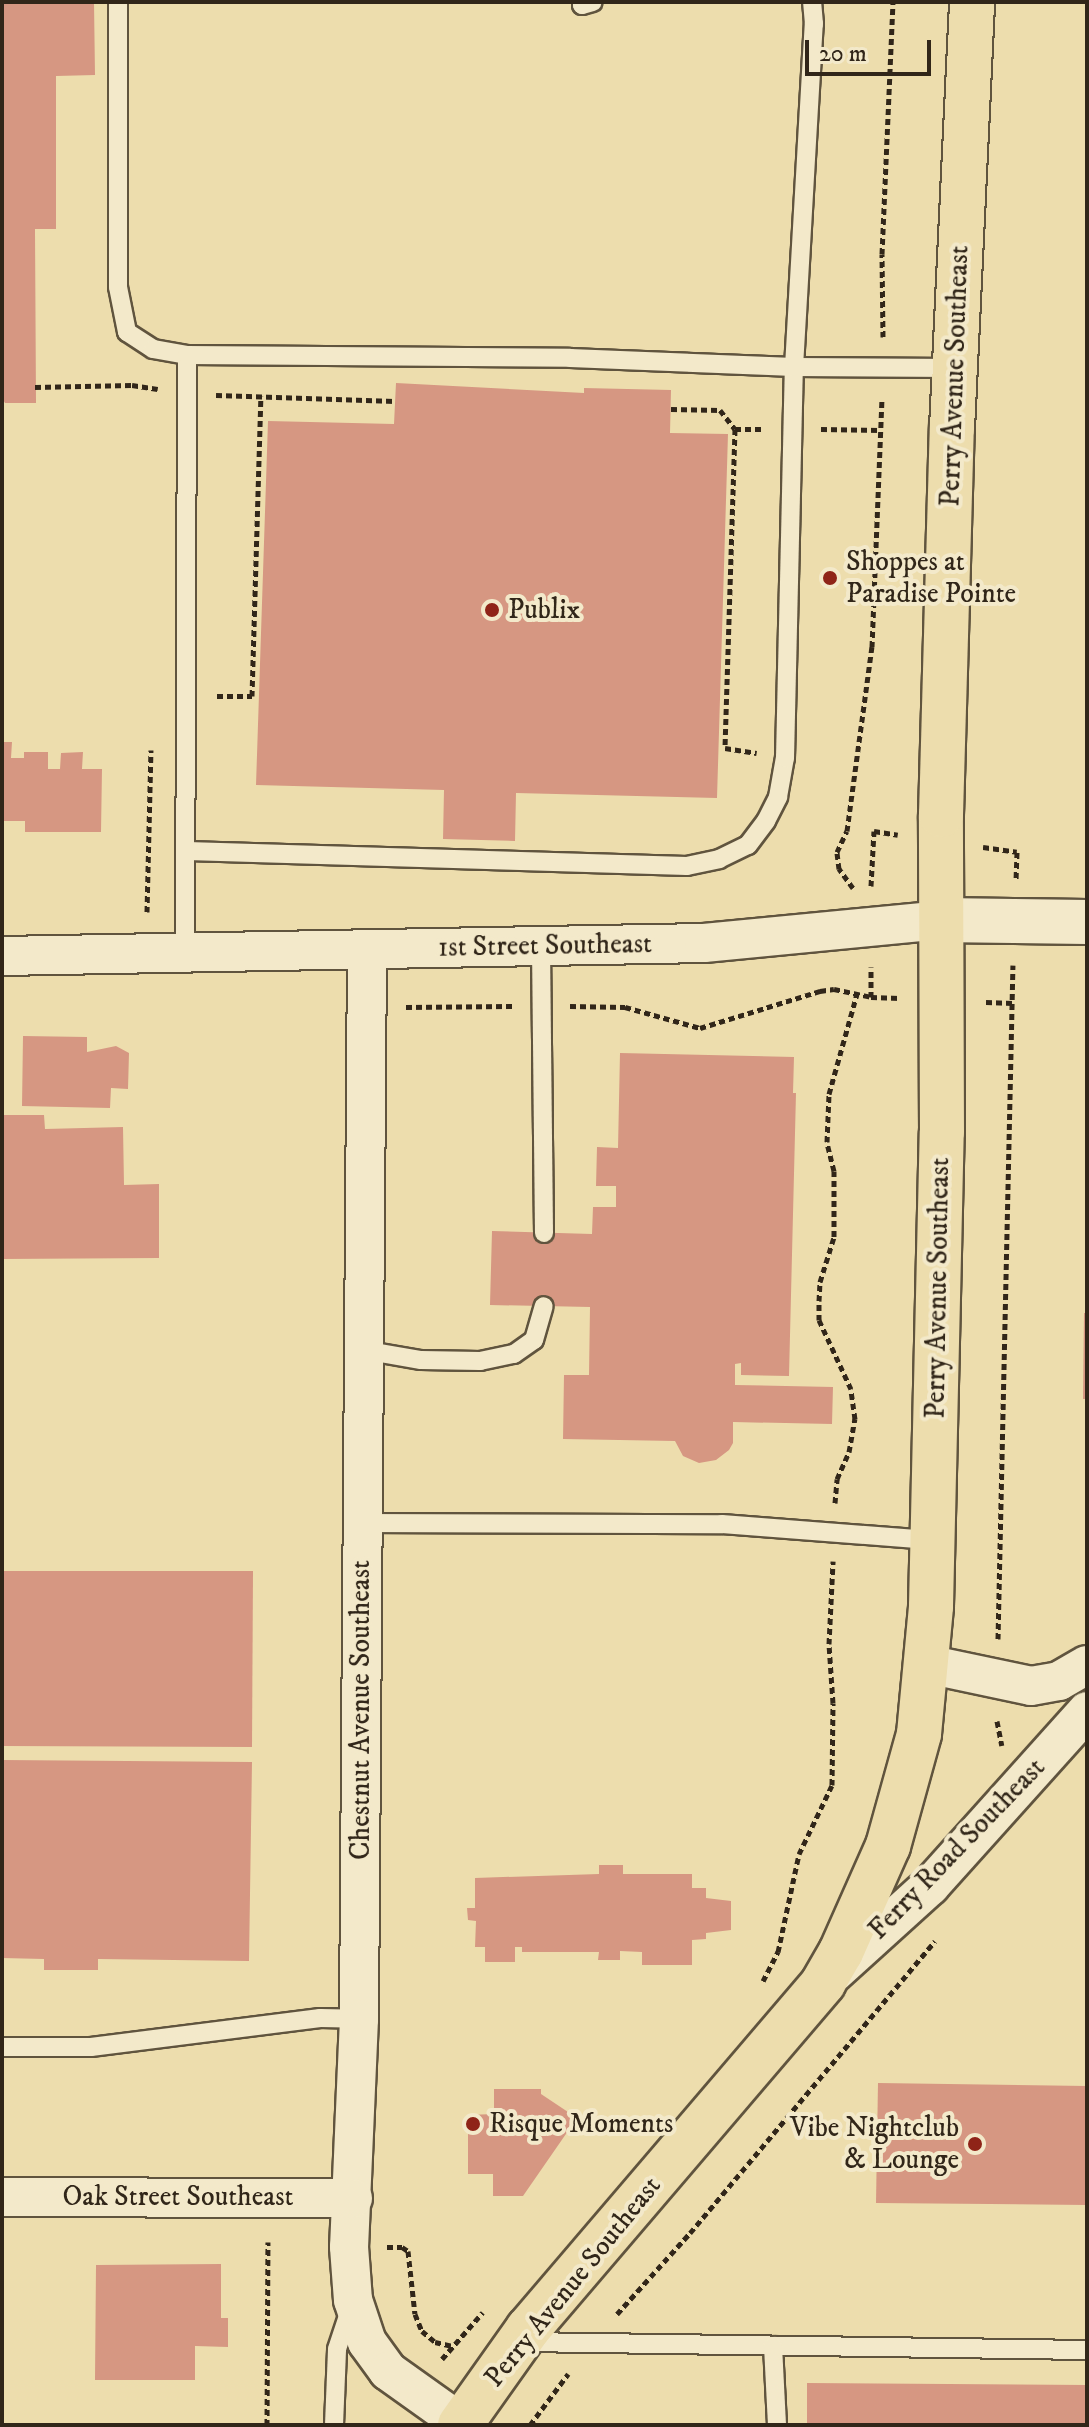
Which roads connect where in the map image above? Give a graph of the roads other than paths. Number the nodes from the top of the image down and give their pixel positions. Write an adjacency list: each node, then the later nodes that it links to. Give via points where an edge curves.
1 (118, 2): 6 (lane, via 118,287 127,332 153,349)
2 (582, 2): 3 (lane)
3 (593, 2)
4 (812, 2): 7 (lane)
5 (972, 2): 8 (main road, Perry Avenue Southeast)
6 (187, 355): 7 (lane, via 570,358); 9 (lane)
7 (794, 367): 8 (lane); 9 (lane, via 785,758 778,797 748,845 687,866)
8 (955, 368): 10 (main road, Perry Avenue Southeast)
9 (187, 851): 14 (lane)
10 (941, 920): 11 (street, 1st Street Southeast); 12 (street, 1st Street Southeast, via 704,943); 20 (main road, Perry Avenue Southeast)
11 (1087, 922)
12 (541, 946): 13 (street, 1st Street Southeast); 16 (lane)
13 (367, 949): 14 (street, 1st Street Southeast); 18 (street, Chestnut Avenue Southeast)
14 (185, 953): 15 (street, 1st Street Southeast)
15 (2, 956)
16 (544, 1233)
17 (544, 1306): 18 (lane, via 534,1340 514,1354 480,1361 421,1360)
18 (363, 1350): 19 (street, Chestnut Avenue Southeast)
19 (362, 1523): 20 (lane, via 722,1524); 25 (street, Chestnut Avenue Southeast)
20 (932, 1540): 21 (main road, Perry Avenue Southeast)
21 (927, 1664): 22 (street, via 1031,1686 1059,1681); 24 (main road, Perry Avenue Southeast, via 919,1734 888,1846)
22 (1087, 1665)
23 (1087, 1711): 24 (street, Ferry Road Southeast, via 930,1886)
24 (823, 1983): 30 (main road, Perry Avenue Southeast)
25 (359, 2019): 26 (lane, via 320,2018 91,2047); 28 (street, Chestnut Avenue Southeast)
26 (2, 2047)
27 (2, 2197): 28 (street, Oak Street Southeast)
28 (353, 2198): 29 (street, Chestnut Avenue Southeast)
29 (353, 2300): 33 (street, Chestnut Avenue Southeast, via 367,2342 388,2371); 34 (lane, via 337,2349)
30 (519, 2342): 31 (lane); 33 (main road, Perry Avenue Southeast)
31 (773, 2346): 32 (lane); 35 (lane)
32 (1087, 2350)
33 (461, 2424)
34 (334, 2425)
35 (777, 2425)

